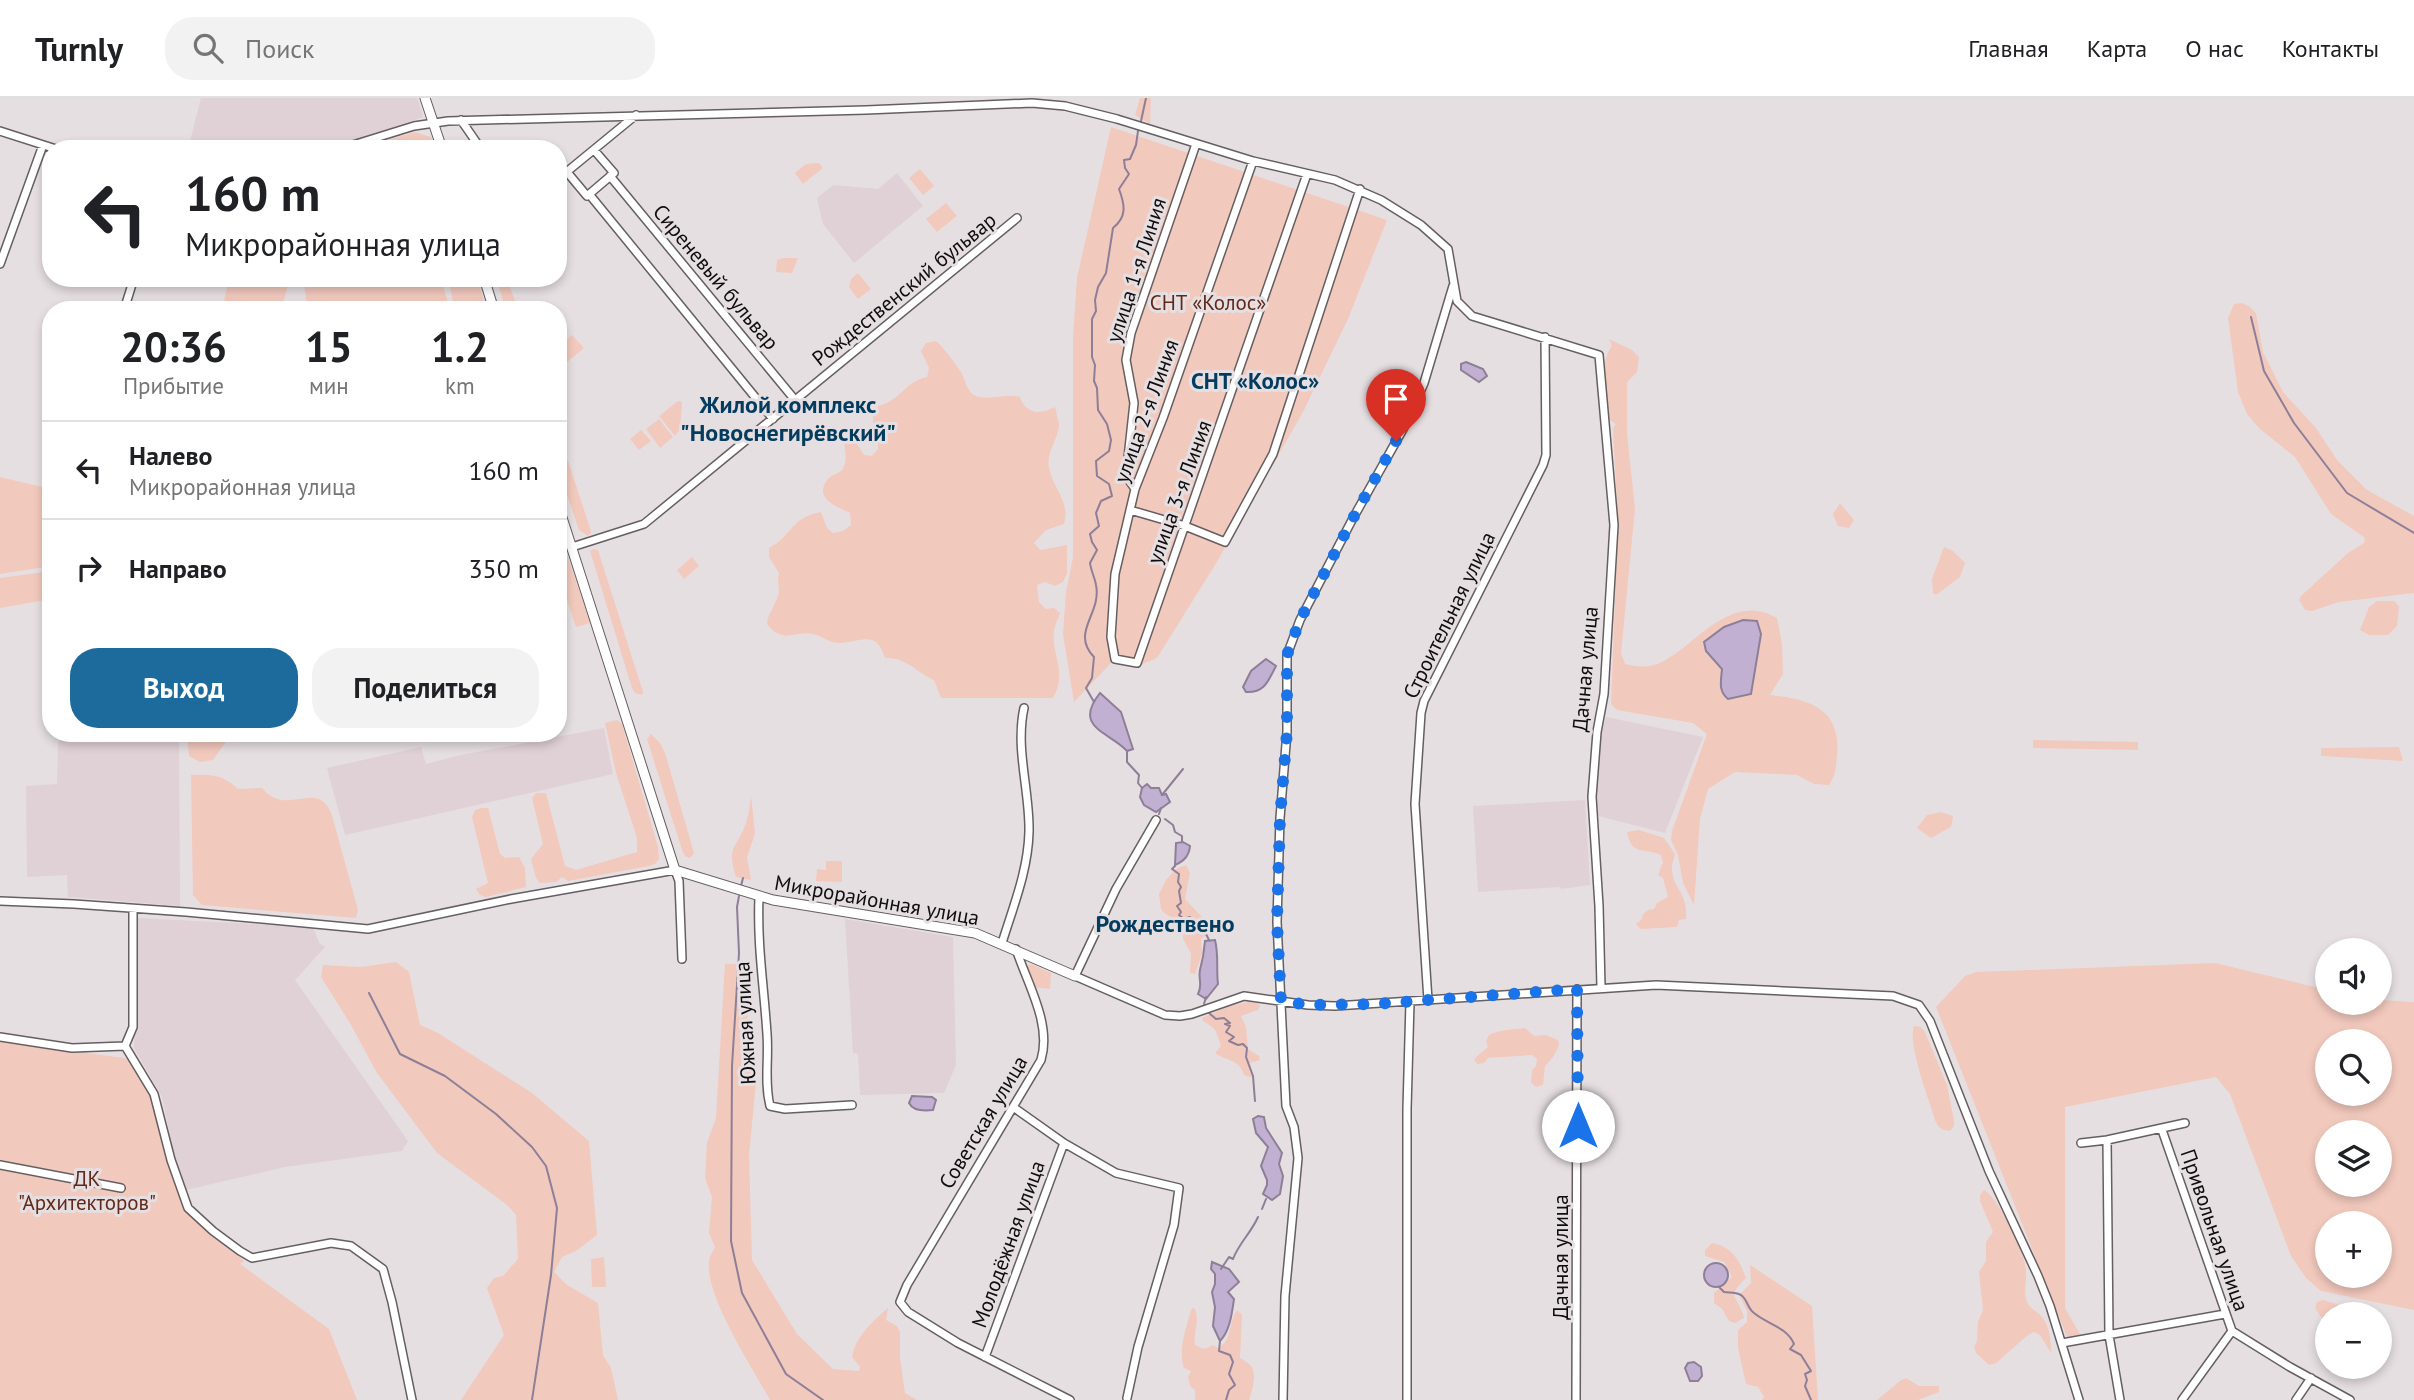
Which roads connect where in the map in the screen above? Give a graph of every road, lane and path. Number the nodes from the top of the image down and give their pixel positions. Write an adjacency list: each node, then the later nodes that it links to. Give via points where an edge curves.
1 (425, 98): 4 (street)
2 (637, 115): 3 (street); 9 (street, via 1032,103 1078,109); 12 (street)
3 (461, 120): 4 (street); 8 (street)
4 (433, 122): 6 (street); 7 (street)
5 (0, 131): 10 (street)
6 (371, 140)
7 (439, 140)
8 (475, 140)
9 (1196, 144): 13 (street); 25 (street, улица 1-я Линия, via 1131,333 1126,360 1134,402 1126,476)
10 (42, 145)
11 (42, 148): 20 (street)
12 (594, 150): 14 (street); 16 (street, Сиреневый бульвар)
13 (1253, 161): 15 (street); 25 (street, улица 2-я Линия)
14 (567, 172): 18 (street)
15 (1307, 174): 17 (street); 27 (street, улица 3-я Линия)
16 (612, 175): 18 (street); 23 (street, Сиреневый бульвар)
17 (1360, 189): 21 (street, via 1448,248); 27 (street, via 1273,454 1225,542)
18 (588, 195): 24 (street)
19 (1017, 218): 23 (street, Рождественский бульвар)
20 (0, 264)
21 (1453, 286): 22 (street, via 1457,301 1472,316); 44 (street, via 1424,383 1407,422 1300,620 1287,655 1277,922)
22 (1545, 337): 41 (street, Дачная улица, via 1599,355 1614,525 1604,694 1592,797); 43 (street, Строительная улица, via 1543,465 1421,713 1415,805)
23 (796, 400): 24 (street, Рождественский бульвар)
24 (773, 419): 29 (street, Рождественский бульвар, via 644,524)
25 (1135, 489): 26 (street, улица 2-я Линия)
26 (1130, 510): 27 (street); 30 (street, улица 2-я Линия, via 1115,574 1111,637 1115,659)
27 (1185, 526): 30 (street, улица 3-я Линия)
28 (567, 532): 29 (street)
29 (572, 547): 33 (street)
30 (1137, 663)
31 (1024, 708): 37 (street, via 1020,727 1027,854)
32 (1156, 820): 40 (street, via 1116,889)
33 (675, 870): 34 (street, Микрорайонная улица); 36 (street, via 368,929); 39 (street)
34 (759, 897): 37 (street, Микрорайонная улица, via 948,927); 48 (street, Южная улица, via 757,936 770,1105 785,1109)
35 (0, 901): 36 (street)
36 (133, 909): 47 (street, via 132,1027)
37 (1002, 943): 38 (street, Микрорайонная улица)
38 (1016, 950): 40 (street, Микрорайонная улица); 49 (street, Советская улица, via 1044,1042 1041,1060)
39 (682, 958)
40 (1075, 976): 44 (street, Микрорайонная улица, via 1165,1015 1192,1014 1244,996)
41 (1601, 987): 42 (street, Микрорайонная улица); 61 (street, Микрорайонная улица, via 1670,985 1893,996 1919,1004 2038,1276)
42 (1577, 989): 43 (street, Микрорайонная улица); 69 (street, Дачная улица)
43 (1428, 1000): 45 (street, Микрорайонная улица)
44 (1281, 1001): 45 (street, Микрорайонная улица, via 1335,1006); 67 (street, via 1286,1105 1298,1158 1285,1296)
45 (1410, 1002): 68 (street)
46 (0, 1037): 47 (street, via 72,1048)
47 (125, 1046): 65 (street, via 154,1094 188,1208 213,1231 252,1258 331,1243 351,1246 383,1269)
48 (852, 1105)
49 (1013, 1107): 53 (street); 57 (street, Советская улица)
50 (2185, 1123): 51 (street, Привольная улица)
51 (2162, 1130): 52 (street, Привольная улица); 58 (street, Привольная улица)
52 (2107, 1140): 54 (street, Привольная улица); 60 (street)
53 (1064, 1143): 62 (street, Молодёжная улица); 64 (street, via 1116,1172 1179,1188 1174,1225)
54 (2081, 1143)
55 (0, 1165): 56 (street)
56 (121, 1188)
57 (900, 1302): 62 (street, Молодёжная улица, via 908,1312)
58 (2225, 1314): 59 (street, Привольная улица); 60 (street)
59 (2232, 1331): 63 (street, Привольная улица); 72 (street)
60 (2109, 1335): 61 (street); 71 (street)
61 (2062, 1343): 70 (street)
62 (985, 1357): 66 (street, Молодёжная улица)
63 (2311, 1378): 73 (street); 74 (street, Привольная улица)
64 (1127, 1398)
65 (412, 1400)
66 (1070, 1400)
67 (1283, 1400)
68 (1407, 1400)
69 (1576, 1400)
70 (2079, 1400)
71 (2120, 1400)
72 (2182, 1400)
73 (2296, 1400)
74 (2350, 1400)

